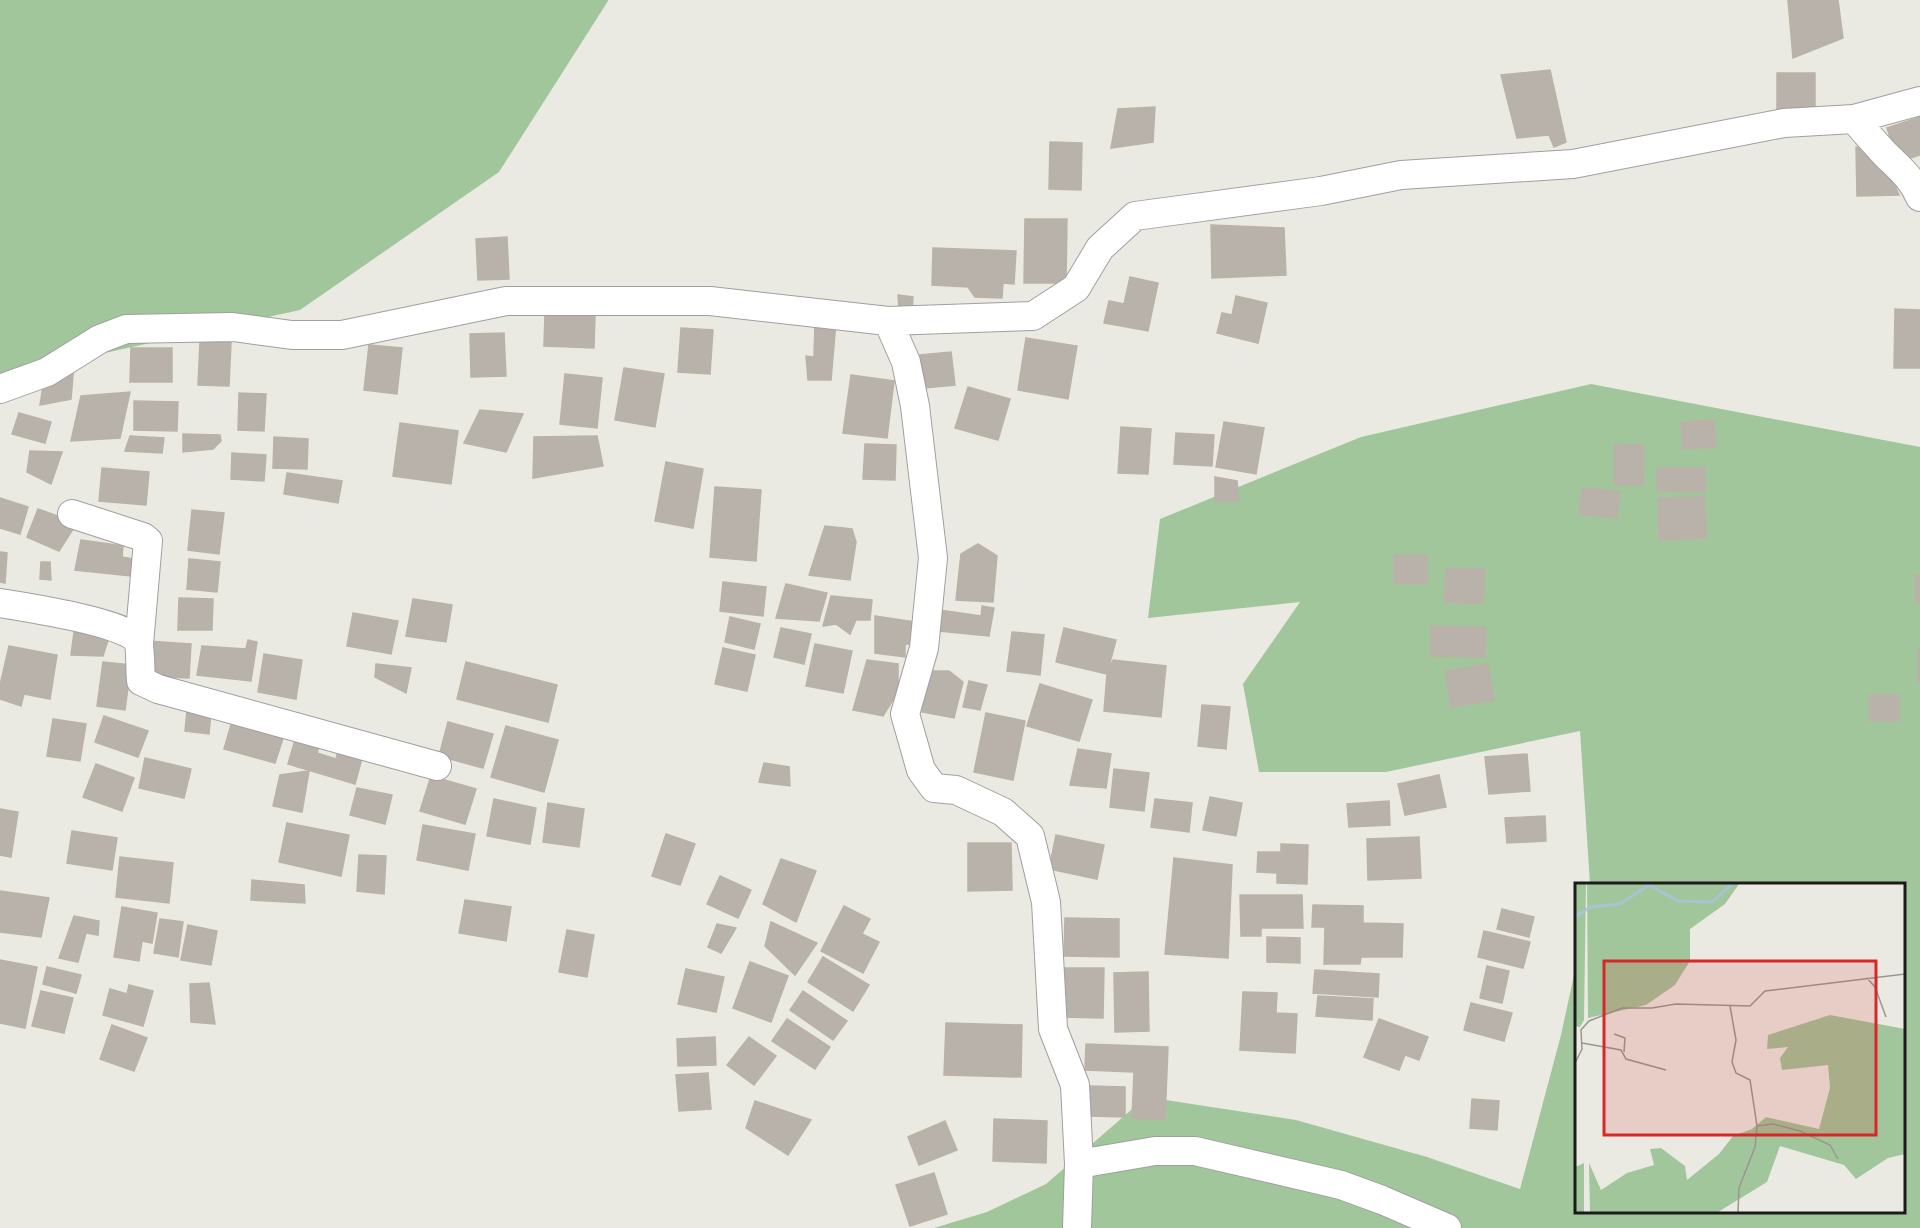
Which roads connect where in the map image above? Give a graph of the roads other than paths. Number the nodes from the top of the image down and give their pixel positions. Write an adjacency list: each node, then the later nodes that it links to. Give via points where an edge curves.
1 (1920, 101): 2 (street)
2 (1854, 119): 3 (street, via 1904,170); 4 (street, via 1784,123 1573,164 1401,175 1321,191 1135,216 1100,248 1076,288 1034,316)
3 (1920, 197)
4 (888, 321): 5 (street, via 710,301 506,301 342,335 292,335 233,327 126,329 100,339 47,372); 10 (street, via 906,362 915,406 933,558 924,648 905,714 921,770 934,788 956,790 1003,812 1030,836 1046,902 1053,1029 1075,1085)
5 (0, 389)
6 (72, 514): 8 (street, via 148,541)
7 (0, 603): 8 (street, via 121,630 135,637)
8 (139, 644): 9 (street, via 141,681 158,689)
9 (437, 766)
10 (1079, 1164): 11 (street); 12 (street, via 1155,1151 1195,1151 1341,1185)
11 (1077, 1228)
12 (1447, 1228)

